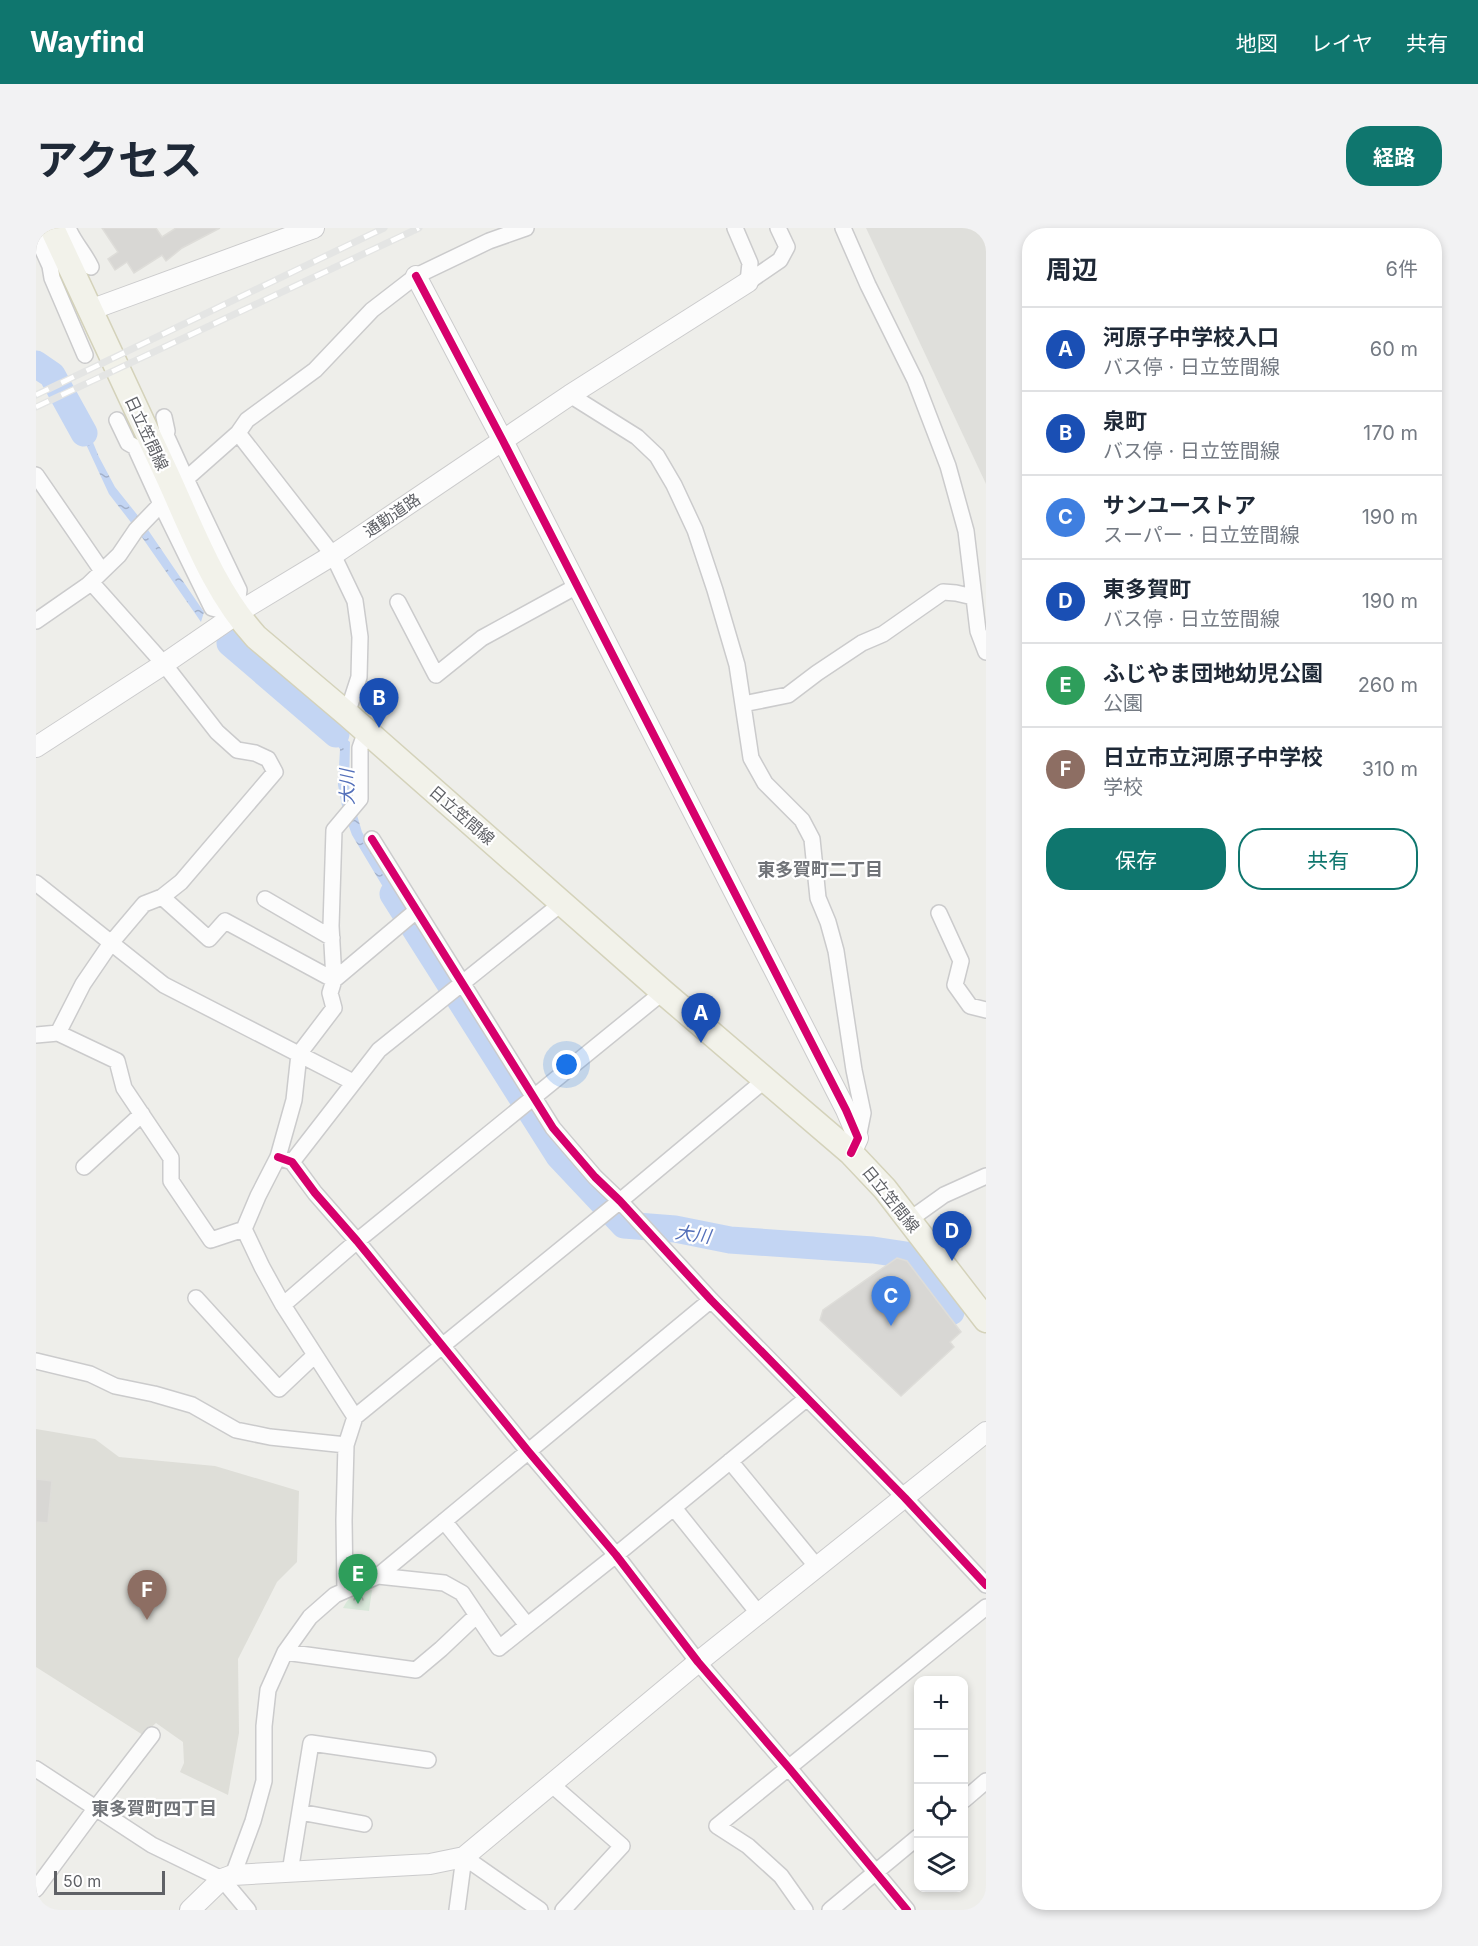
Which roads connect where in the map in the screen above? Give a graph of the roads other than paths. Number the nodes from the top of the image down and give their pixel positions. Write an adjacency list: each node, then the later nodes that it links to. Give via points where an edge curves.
1 (52, 228): 12 (main road, 日立笠間線)
2 (68, 228): 9 (street)
3 (314, 228): 12 (street)
4 (526, 228): 10 (street)
5 (735, 228): 11 (street, via 750,263)
6 (778, 228): 11 (street, via 787,247 784,253)
7 (843, 228): 25 (street, via 915,380 948,466 966,531)
8 (36, 235): 13 (street)
9 (91, 267)
10 (416, 276): 17 (street, via 372,310 315,370 247,420); 18 (street)
11 (748, 282): 14 (street, 通勤道路)
12 (90, 310): 27 (main road, 日立笠間線, via 196,538)
13 (85, 355)
14 (570, 395): 18 (street, 通勤道路); 31 (street, via 637,437 657,456 674,485 695,530 715,590 737,665)
15 (164, 417): 20 (street, via 166,435)
16 (117, 420): 21 (street, via 128,442 135,447)
17 (238, 433): 20 (street); 22 (street)
18 (503, 441): 22 (street, 通勤道路); 24 (street)
19 (36, 475): 23 (street)
20 (186, 479): 27 (street, via 239,590)
21 (161, 504): 23 (street); 27 (street, via 212,608)
22 (333, 555): 27 (street, 通勤道路); 32 (street, via 355,601 360,637 359,677)
23 (96, 577): 28 (street); 30 (street)
24 (577, 586): 26 (street, via 482,638 435,675); 55 (street, via 846,1110)
25 (973, 597): 29 (street); 31 (street, via 943,592 788,695)
26 (398, 602)
27 (236, 614): 30 (street, 通勤道路); 32 (main road, 日立笠間線, via 256,637)
28 (36, 621)
29 (986, 652)
30 (164, 664): 34 (street, 通勤道路); 37 (street, via 217,732 237,750 268,759 275,772 181,882)
31 (743, 704): 55 (street, via 751,758 765,783 802,820 812,839 818,898 836,951 863,1113)
32 (347, 714): 33 (main road, 日立笠間線)
33 (366, 731): 39 (main road, 日立笠間線); 42 (street, via 360,748 360,799 334,830)
34 (36, 747)
35 (372, 838): 41 (street)
36 (36, 883): 43 (street)
37 (162, 897): 43 (street, via 144,904); 44 (street, via 209,939 225,921)
38 (265, 899): 42 (street)
39 (562, 903): 45 (street); 46 (main road, 日立笠間線)
40 (939, 913): 47 (street, via 961,961 955,985 970,1006)
41 (411, 916): 44 (street); 45 (street)
42 (332, 938): 44 (street)
43 (111, 943): 48 (street, via 83,984); 50 (street, via 164,985)
44 (334, 980): 50 (street, via 330,993 334,1008)
45 (456, 988): 52 (street, via 379,1050); 53 (street)
46 (663, 992): 51 (main road, 日立笠間線); 53 (street)
47 (986, 1010)
48 (58, 1032): 49 (street); 54 (street, via 117,1061 124,1088)
49 (36, 1035)
50 (299, 1054): 52 (street); 56 (street)
51 (766, 1079): 55 (main road, 日立笠間線); 59 (street)
52 (353, 1082): 56 (street)
53 (528, 1103): 59 (street, via 595,1177); 62 (street)
54 (142, 1114): 57 (street); 61 (street, via 171,1158 171,1181 212,1240)
55 (854, 1146): 60 (main road, 日立笠間線)
56 (285, 1160): 61 (street, via 258,1196); 62 (street)
57 (84, 1167)
58 (986, 1176): 60 (street, via 944,1195)
59 (613, 1207): 64 (street, via 639,1220); 67 (street)
60 (909, 1220): 66 (main road, 日立笠間線)
61 (244, 1229): 65 (street)
62 (357, 1241): 65 (street); 67 (street)
63 (196, 1298): 68 (street, via 279,1389)
64 (711, 1300): 70 (street); 74 (street)
65 (283, 1305): 68 (street)
66 (986, 1320)
67 (443, 1346): 71 (street); 74 (street)
68 (315, 1356): 71 (street)
69 (36, 1361): 73 (street, via 192,1405 236,1430)
70 (806, 1399): 75 (street); 76 (street)
71 (355, 1417): 73 (street)
72 (986, 1432): 76 (street)
73 (346, 1445): 83 (street)
74 (528, 1451): 78 (street); 79 (street)
75 (730, 1461): 77 (street); 80 (street)
76 (905, 1498): 80 (street); 82 (street)
77 (674, 1508): 79 (street); 85 (street)
78 (444, 1521): 81 (street); 87 (street)
79 (616, 1555): 87 (street); 89 (street)
80 (817, 1567): 85 (street)
81 (378, 1576): 83 (street); 86 (street, via 444,1583 462,1593)
82 (986, 1585)
83 (345, 1590): 88 (street, via 310,1617)
84 (986, 1607): 92 (street)
85 (759, 1614): 89 (street)
86 (477, 1615): 87 (street, via 499,1648); 88 (street, via 416,1670)
87 (527, 1625)
88 (285, 1652): 104 (street, via 268,1690 264,1781 254,1821)
89 (698, 1662): 92 (street); 95 (street)
90 (152, 1735): 97 (street)
91 (428, 1760): 98 (street, via 311,1743)
92 (789, 1768): 103 (street); 111 (street, via 717,1826 748,1846 781,1876)
93 (36, 1769): 97 (street)
94 (986, 1781): 96 (street)
95 (551, 1784): 101 (street); 110 (street, via 622,1846)
96 (968, 1796)
97 (95, 1809): 104 (street, via 152,1845); 105 (street)
98 (300, 1812): 99 (street); 102 (street)
99 (364, 1824)
100 (917, 1838): 103 (street)
101 (464, 1857): 102 (street, via 430,1864); 108 (street); 109 (street)
102 (290, 1872): 104 (street)
103 (876, 1872): 112 (street); 113 (street)
104 (228, 1877): 106 (street); 107 (street)
105 (36, 1889)
106 (247, 1909)
107 (190, 1910)
108 (457, 1910)
109 (540, 1910)
110 (563, 1910)
111 (805, 1910)
112 (830, 1910)
113 (907, 1910)

